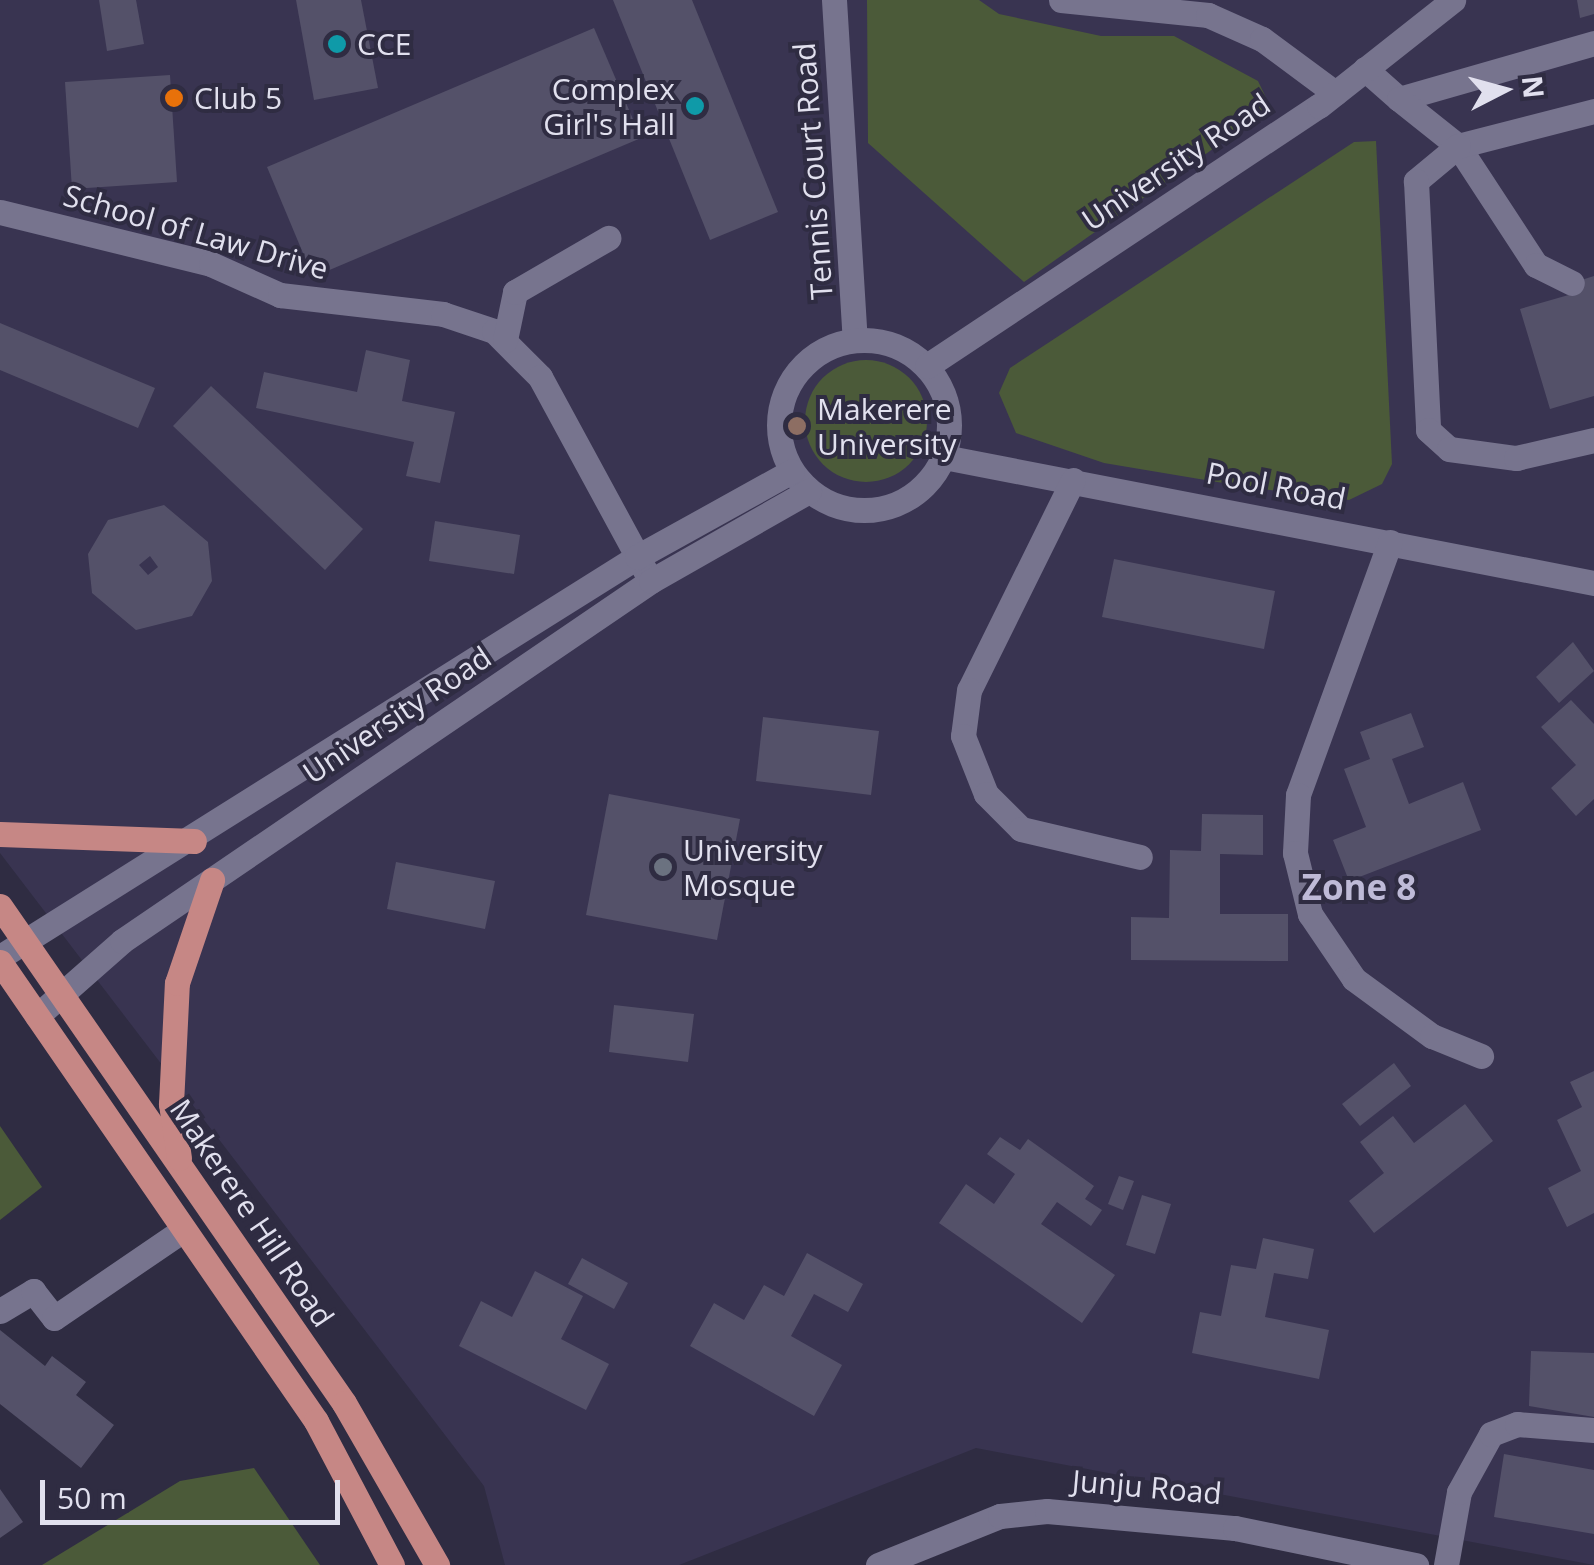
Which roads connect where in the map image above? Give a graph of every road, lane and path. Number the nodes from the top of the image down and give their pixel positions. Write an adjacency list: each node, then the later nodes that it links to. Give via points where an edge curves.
1 (834, 0): 13 (street, Tennis Court Road)
2 (1061, 0): 6 (street, via 1208,15 1262,38)
3 (1453, 0): 5 (street, University Road)
4 (1594, 42): 7 (street)
5 (1365, 69): 6 (street, University Road); 7 (street)
6 (1335, 93): 15 (street, University Road)
7 (1399, 100): 9 (street)
8 (1594, 111): 9 (street)
9 (1458, 146): 12 (street, via 1536,264); 16 (street, via 1416,181 1419,389 1428,430 1449,448 1516,458)
10 (0, 212): 14 (street, School of Law Drive, via 210,264 280,295 443,314)
11 (608, 238): 14 (street, via 515,292)
12 (1572, 283)
13 (855, 339): 15 (street, via 882,340); 18 (street, via 793,376 778,424)
14 (505, 340): 22 (street, School of Law Drive, via 540,377)
15 (927, 366): 17 (street, via 948,409)
16 (1594, 440)
17 (944, 456): 19 (street, Pool Road); 20 (street, via 930,480 886,508 859,511)
18 (792, 471): 20 (street); 22 (street, University Road)
19 (1073, 480): 21 (street, Pool Road); 27 (street, via 969,690 964,736 986,794 1020,829)
20 (810, 492): 23 (street, University Road)
21 (1390, 542): 24 (street, Pool Road); 34 (street, via 1298,795 1295,853 1310,914 1354,979 1432,1036)
22 (637, 558): 23 (street, School of Law Drive); 26 (street, University Road)
23 (651, 581): 28 (street, University Road)
24 (1594, 583)
25 (0, 834): 26 (main road)
26 (194, 840): 30 (street, University Road)
27 (1140, 857)
28 (212, 880): 32 (street, University Road, via 122,941); 35 (main road, via 177,984 171,1104)
29 (0, 906): 30 (main road, Makerere Hill Road)
30 (27, 940): 31 (street, University Road); 32 (main road, Makerere Hill Road)
31 (0, 960): 33 (main road)
32 (66, 996): 33 (street, University Road); 35 (main road, Makerere Hill Road)
33 (37, 1016): 36 (main road)
34 (1481, 1056)
35 (180, 1167): 41 (main road, Makerere Hill Road, via 344,1403)
36 (182, 1230): 37 (street, via 54,1318 33,1291); 40 (main road, via 316,1421)
37 (0, 1311)
38 (1594, 1430): 43 (street, via 1517,1424 1492,1434 1459,1492)
39 (887, 1564): 42 (street, Junju Road, via 1000,1516 1048,1510 1235,1528)
40 (392, 1565)
41 (437, 1565)
42 (1416, 1565)
43 (1446, 1565)

